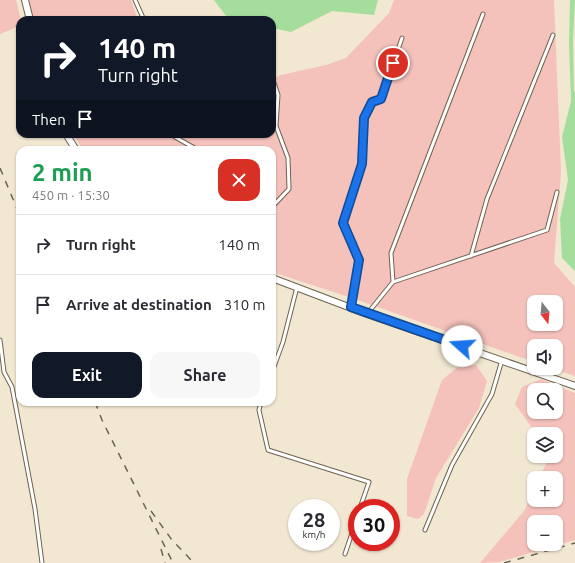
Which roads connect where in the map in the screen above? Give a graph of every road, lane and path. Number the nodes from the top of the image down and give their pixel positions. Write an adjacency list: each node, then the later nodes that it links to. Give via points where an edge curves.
1 (25, 0): 4 (street)
2 (135, 0): 5 (lane)
3 (484, 14): 17 (lane, via 390,253)
4 (29, 16)
5 (142, 16)
6 (553, 35): 15 (lane, via 488,199)
7 (402, 38): 19 (lane, via 381,99 372,102 364,118 362,164 343,223 359,260)
8 (276, 89): 10 (lane)
9 (276, 126): 14 (lane, via 288,158 289,189)
10 (276, 126)
11 (177, 138): 12 (lane)
12 (191, 146)
13 (557, 192): 15 (lane, via 547,230)
14 (276, 203)
15 (471, 256): 17 (lane)
16 (276, 279): 18 (street)
17 (393, 282): 20 (lane)
18 (297, 287): 19 (street); 23 (lane)
19 (351, 307): 20 (street)
20 (367, 314): 22 (street)
21 (0, 340): 30 (lane, via 4,372 12,387)
22 (502, 360): 24 (street); 27 (lane, via 492,394 452,465)
23 (276, 361)
24 (575, 386)
25 (260, 406): 26 (lane, via 258,410 268,450 369,482)
26 (363, 499)
27 (425, 530)
28 (348, 545): 29 (lane)
29 (345, 554)
30 (42, 563)

